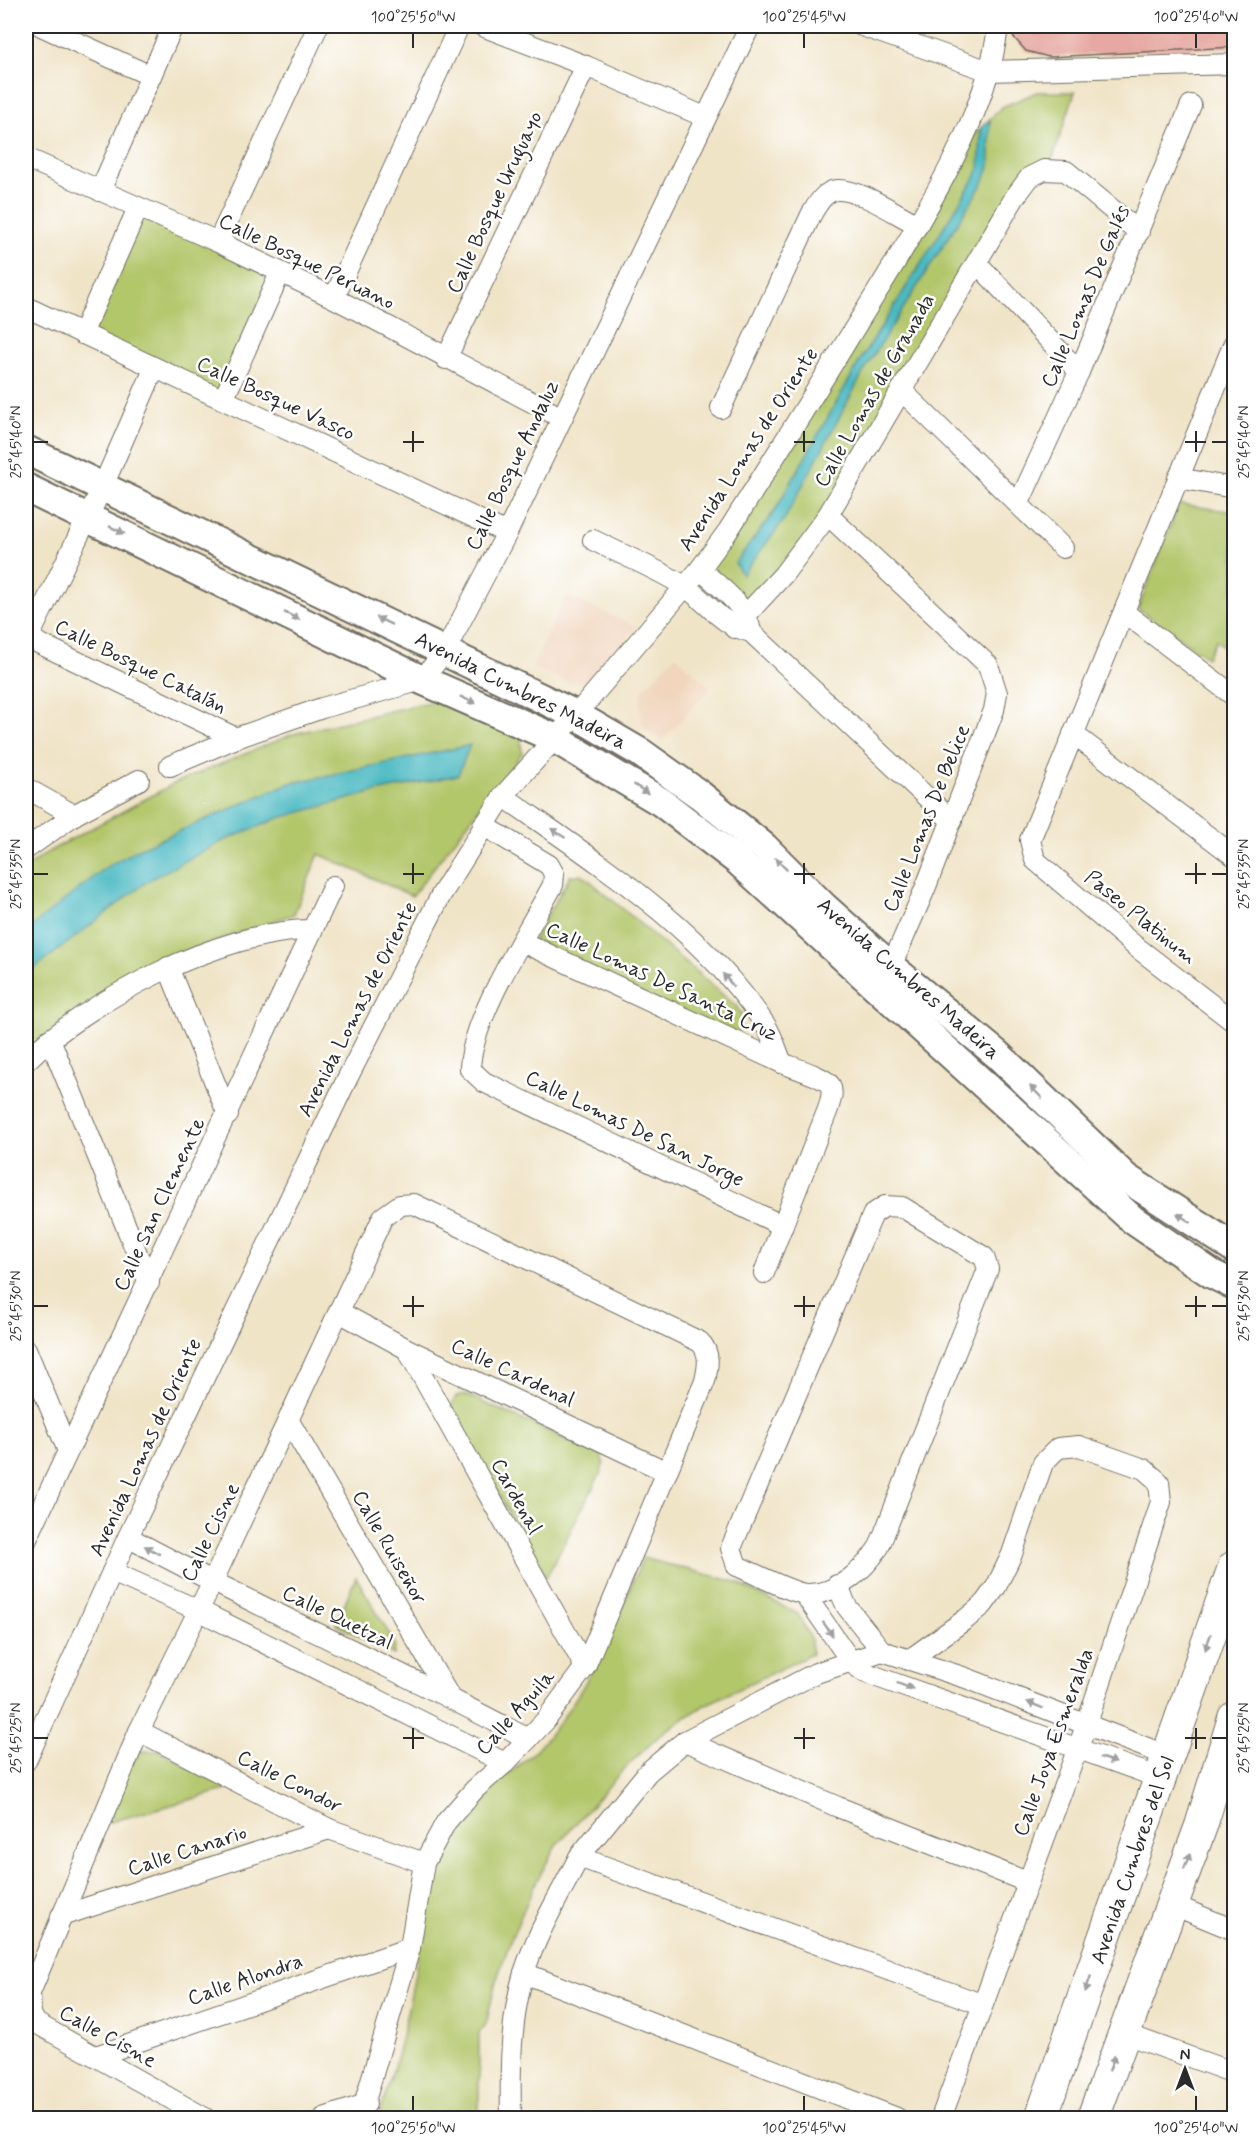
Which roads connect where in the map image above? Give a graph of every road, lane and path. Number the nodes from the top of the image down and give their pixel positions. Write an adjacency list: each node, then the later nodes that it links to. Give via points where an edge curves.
1 (41, 26): 12 (street)
2 (174, 26): 12 (street)
3 (318, 26): 20 (street)
4 (459, 26): 23 (street)
5 (482, 26): 10 (street)
6 (750, 26): 14 (street, Calle Bosque Andaluz)
7 (862, 26): 11 (street)
8 (998, 26): 11 (street, Avenida Lomas de Oriente)
9 (1234, 64): 11 (street)
10 (586, 66): 14 (street); 27 (street, Calle Bosque Uruguayo)
11 (989, 71): 18 (street, Avenida Lomas de Oriente, via 954,157)
12 (151, 76): 16 (street)
13 (1191, 105): 19 (street, Calle Lomas De Galés)
14 (705, 117): 33 (street, Calle Bosque Andaluz)
15 (26, 158): 16 (street, Calle Bosque Peruano)
16 (100, 191): 17 (street, Calle Bosque Peruano)
17 (138, 208): 20 (street, Calle Bosque Peruano); 25 (street)
18 (918, 225): 32 (street, via 852,192 835,190 822,198); 45 (street, Avenida Lomas de Oriente, via 728,531)
19 (1139, 232): 21 (street, Calle Lomas de Granada, via 1066,171 1044,170 1030,177 1020,190); 29 (street, Calle Lomas De Galés)
20 (218, 242): 22 (street, Calle Bosque Peruano)
21 (977, 262): 29 (street); 30 (street, Calle Lomas de Granada)
22 (280, 273): 23 (street, Calle Bosque Peruano); 31 (street)
23 (334, 298): 27 (street, Calle Bosque Peruano)
24 (26, 307): 25 (street, Calle Bosque Vasco)
25 (82, 334): 28 (street, Calle Bosque Vasco)
26 (1232, 354): 35 (street)
27 (446, 359): 33 (street, Calle Bosque Peruano)
28 (154, 369): 31 (street, Calle Bosque Vasco); 36 (street)
29 (1079, 372): 39 (street, Calle Lomas De Galés)
30 (901, 390): 39 (street); 40 (street, Calle Lomas de Granada)
31 (224, 399): 42 (street, Calle Bosque Vasco)
32 (721, 408)
33 (562, 418): 42 (street, Calle Bosque Andaluz)
34 (26, 450): 36 (street, Avenida Cumbres Madeira)
35 (1178, 478): 38 (street); 47 (street)
36 (103, 486): 41 (street); 50 (street, Avenida Cumbres Madeira, one-way to 36)
37 (26, 488): 41 (street, Avenida Cumbres Madeira)
38 (1234, 488)
39 (1019, 503): 44 (street)
40 (828, 515): 48 (street, Calle Lomas de Granada); 62 (street, Calle Lomas De Belice, via 988,665 997,693 994,710)
41 (88, 516): 49 (street); 51 (street, Avenida Cumbres Madeira, one-way to 51)
42 (507, 533): 50 (street, Calle Bosque Andaluz)
43 (593, 540): 46 (street)
44 (1063, 548)
45 (700, 569): 46 (street, Avenida Lomas de Oriente); 48 (street)
46 (684, 586): 48 (street); 53 (street, Avenida Lomas de Oriente)
47 (1125, 613): 52 (street); 54 (street)
48 (744, 625): 62 (street)
49 (26, 639): 55 (street, Calle Bosque Catalán)
50 (445, 651): 51 (street, Calle Bosque Andaluz); 53 (street, Avenida Cumbres Madeira)
51 (422, 680): 55 (street, via 322,708); 56 (street, Avenida Cumbres Madeira, one-way to 56)
52 (1234, 696)
53 (576, 715): 56 (street, Avenida Lomas de Oriente); 70 (street, Avenida Cumbres Madeira, one-way to 53, via 824,907 764,847 641,753)
54 (1073, 734): 65 (street); 71 (street, Paseo Platinum, via 1030,840 1035,860 1135,946)
55 (236, 738): 57 (street)
56 (554, 738): 60 (street, Avenida Lomas de Oriente); 70 (street, Avenida Cumbres Madeira, one-way to 70, via 661,802)
57 (170, 766)
58 (140, 780): 61 (street)
59 (26, 789): 61 (street)
60 (503, 796): 63 (street, Avenida Lomas de Oriente); 74 (street, Calle Lomas De Santa Cruz, one-way to 60, via 767,1028 700,947 581,848)
61 (74, 814): 64 (street)
62 (952, 821): 70 (street, Calle Lomas De Belice)
63 (483, 825): 68 (street, via 549,865 554,874 553,885); 88 (street, Avenida Lomas de Oriente, via 386,1000)
64 (26, 849)
65 (1234, 856)
66 (333, 886): 67 (street, Calle San Clemente)
67 (311, 930): 69 (street, via 259,936); 75 (street, Calle San Clemente)
68 (522, 942): 74 (street, Calle Lomas De Santa Cruz); 76 (street, Calle Lomas De San Jorge, via 482,1020 470,1055 470,1069 484,1082)
69 (168, 967): 72 (street); 75 (street)
70 (885, 979): 77 (street, Avenida Cumbres Madeira, one-way to 70, via 1126,1178 998,1055); 80 (street, Avenida Cumbres Madeira, via 1133,1220)
71 (1234, 1022)
72 (50, 1039): 73 (street); 79 (street)
73 (26, 1061)
74 (782, 1064): 76 (street, Calle Lomas De Santa Cruz, via 824,1080 832,1095)
75 (228, 1115): 79 (street, Calle San Clemente)
76 (783, 1226): 78 (street)
77 (1234, 1248)
78 (764, 1272)
79 (149, 1283): 86 (street, Calle San Clemente)
80 (1234, 1285)
81 (341, 1313): 82 (street, Calle Cisne, via 383,1217 400,1205 414,1204); 84 (street, Calle Cardenal); 85 (street, Calle Cisne)
82 (706, 1348): 87 (street, Calle Aguila, via 709,1363 705,1381)
83 (26, 1349): 86 (street)
84 (407, 1349): 87 (street, Calle Cardenal); 99 (street, Cardenal)
85 (289, 1421): 92 (street, Calle Cisne); 100 (street, Calle Ruiseñor)
86 (68, 1451): 89 (street, Calle San Clemente)
87 (667, 1472): 99 (street, Calle Aguila)
88 (128, 1537): 91 (street, Avenida Lomas de Oriente); 92 (street, Calle Quetzal, one-way to 88)
89 (26, 1541)
90 (1234, 1567): 101 (main road, Avenida Cumbres del Sol, one-way to 101)
91 (112, 1572): 95 (street); 108 (street, Avenida Lomas de Oriente)
92 (212, 1583): 95 (street, Calle Cisne); 100 (street, Calle Quetzal)
93 (837, 1585): 94 (street); 94 (street, via 856,1575 879,1547 988,1269 984,1257 902,1207 885,1206 873,1214 731,1548 737,1566); 96 (street, via 847,1607)
94 (805, 1594): 98 (street, one-way to 98)
95 (198, 1610): 104 (street, Calle Cisne); 109 (street)
96 (882, 1652): 97 (street); 98 (street)
97 (909, 1660): 103 (street, one-way to 97, via 966,1678); 103 (street, Calle Joya Esmeralda, via 983,1605 996,1587 1012,1554 1043,1463 1058,1448 1079,1446 1144,1468 1159,1482 1161,1502)
98 (852, 1663): 106 (street, via 816,1673); 107 (street, one-way to 107, via 866,1673)
99 (585, 1667): 105 (street, Calle Aguila)
100 (449, 1696): 105 (street, Calle Quetzal)
101 (1186, 1706): 102 (main road); 110 (main road, Avenida Cumbres del Sol)
102 (1233, 1723): 111 (main road)
103 (1086, 1726): 107 (street, Calle Joya Esmeralda); 110 (street)
104 (139, 1731): 112 (street, Calle Condor); 117 (street, Calle Cisne)
105 (528, 1739): 109 (street, Calle Aguila)
106 (685, 1741): 113 (street, via 648,1772); 115 (street)
107 (1077, 1749): 110 (street, one-way to 110); 115 (street, Calle Joya Esmeralda)
108 (26, 1761)
109 (506, 1763): 114 (street, Calle Aguila, via 475,1789 446,1822)
110 (1164, 1767): 131 (main road, Avenida Cumbres del Sol, one-way to 131)
111 (1225, 1785): 116 (main road, one-way to 111)
112 (329, 1828): 114 (street, Calle Condor); 117 (street, Calle Canario)
113 (579, 1857): 120 (street); 121 (street)
114 (424, 1863): 119 (street, Calle Aguila)
115 (1027, 1882): 121 (street, Calle Joya Esmeralda)
116 (1171, 1904): 118 (street); 122 (main road)
117 (61, 1916): 123 (street, Calle Cisne, via 30,1992 31,2014 36,2023)
118 (1234, 1930)
119 (410, 1948): 123 (street, Calle Alondra); 125 (street, Calle Aguila)
120 (524, 1973): 128 (street, via 514,2018); 129 (street)
121 (981, 2004): 130 (street, Calle Joya Esmeralda)
122 (1123, 2033): 124 (street); 132 (main road, one-way to 122)
123 (96, 2056): 126 (street, Calle Cisne)
124 (1234, 2073)
125 (363, 2111): 127 (street, Calle Aguila)
126 (205, 2118)
127 (324, 2118)
128 (510, 2118)
129 (897, 2118)
130 (940, 2118)
131 (1041, 2118)
132 (1093, 2118)

